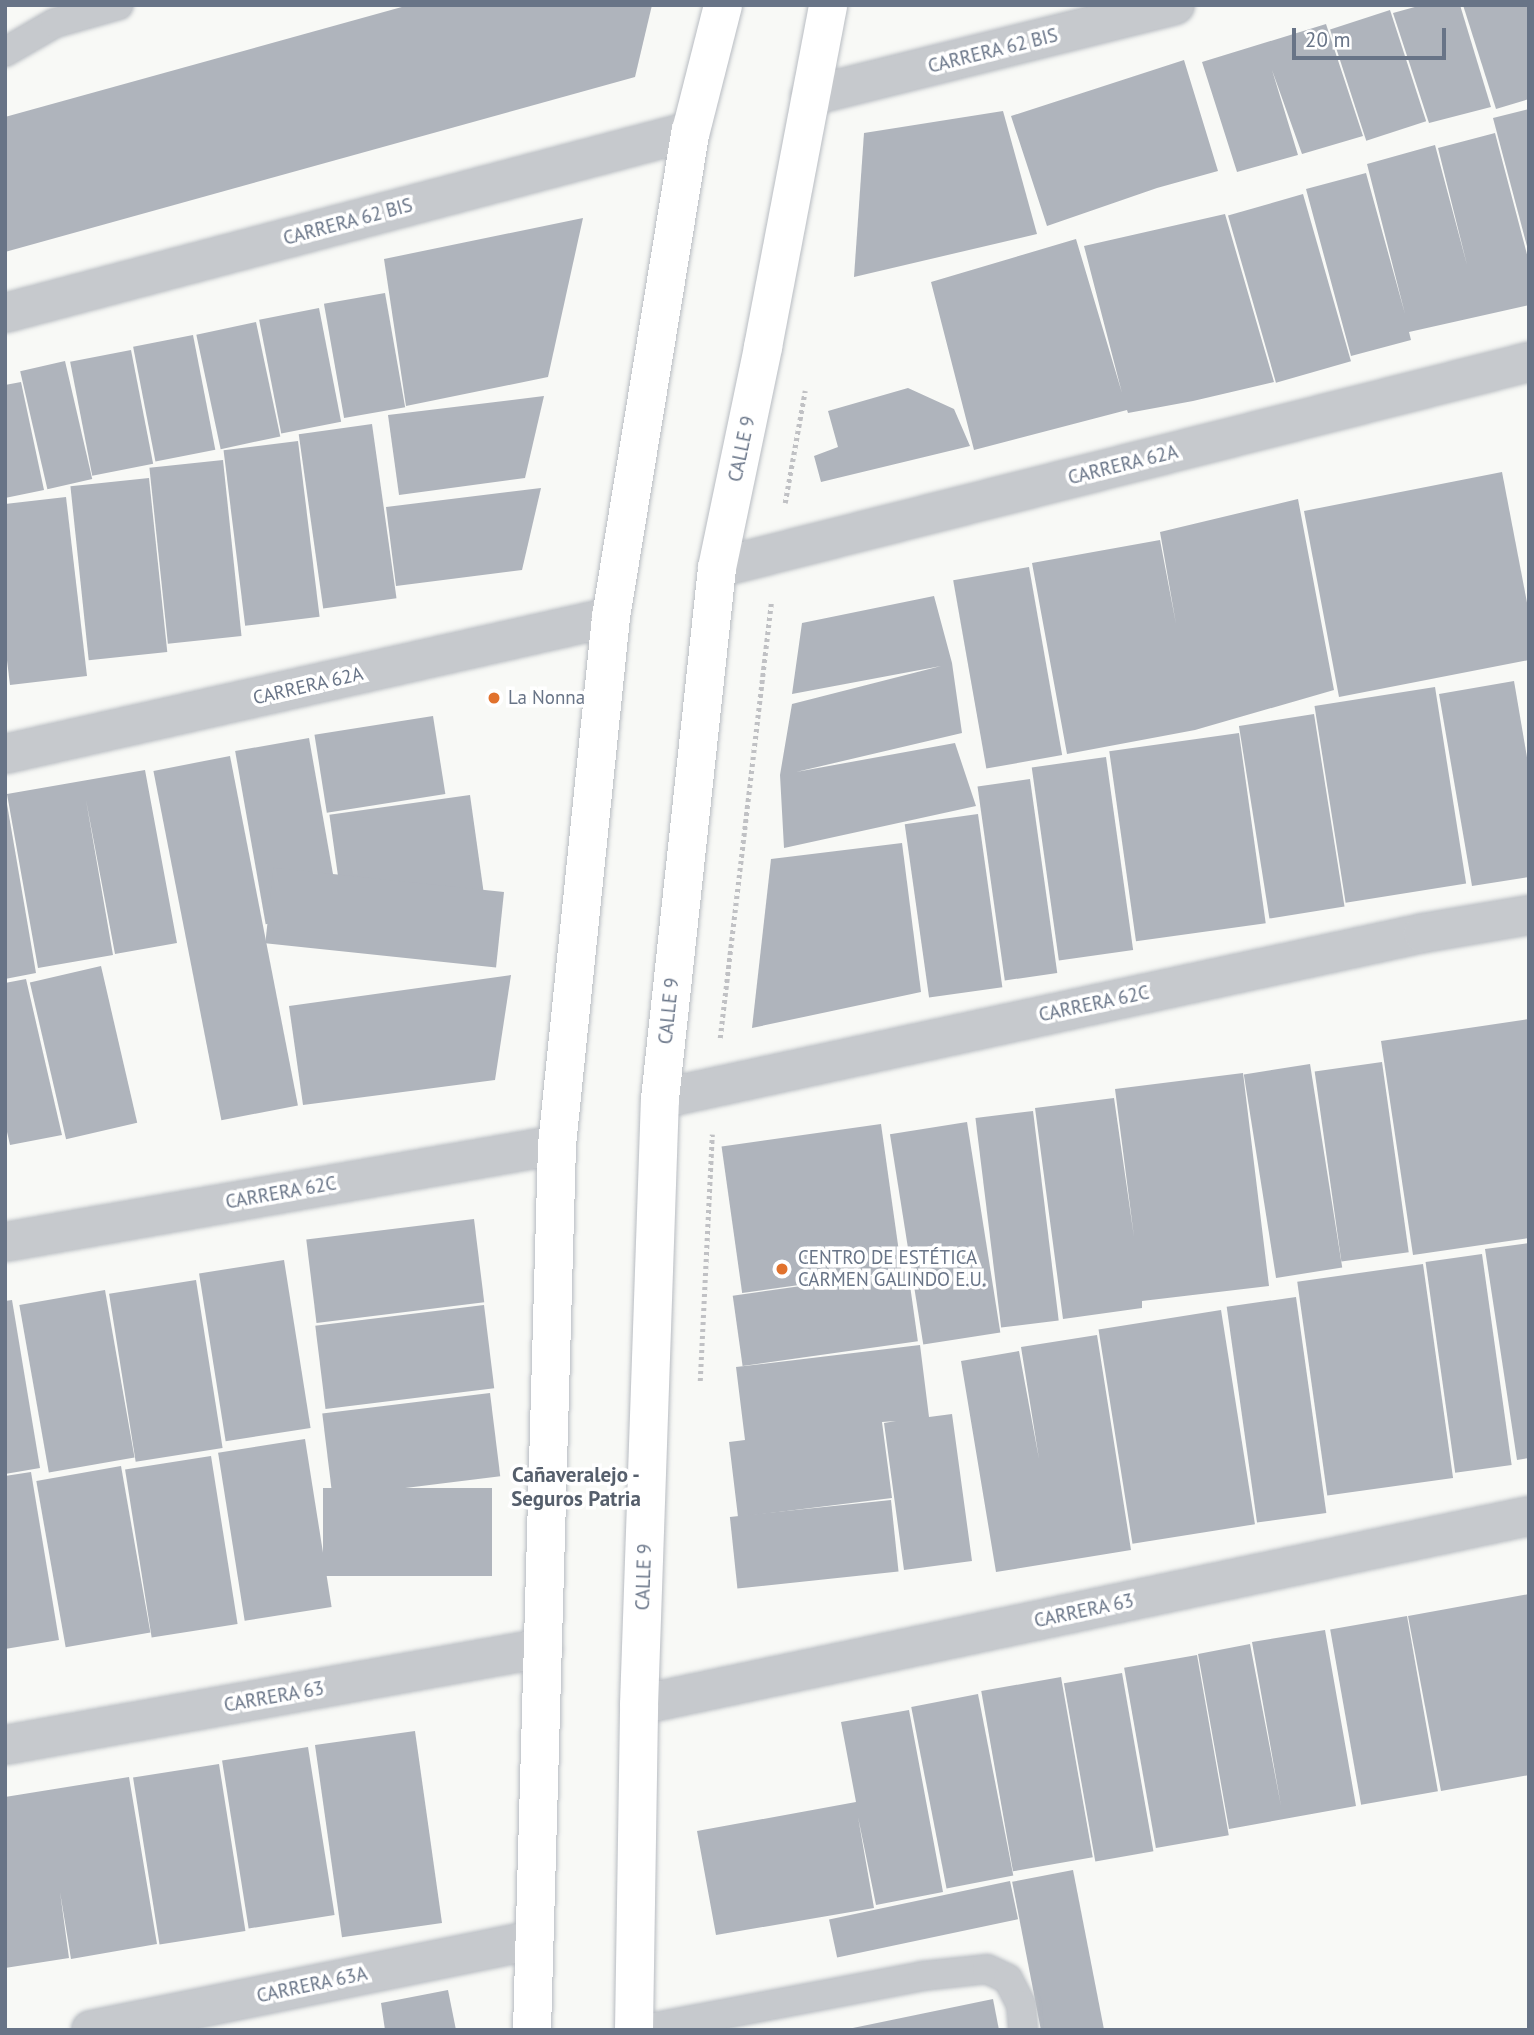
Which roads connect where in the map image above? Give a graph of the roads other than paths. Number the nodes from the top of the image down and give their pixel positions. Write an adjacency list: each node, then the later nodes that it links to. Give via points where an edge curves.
1 (119, 5): 5 (lane, via 55,23)
2 (723, 5): 7 (main road)
3 (1175, 5): 6 (street, CARRERA 62 BIS)
4 (820, 15): 6 (main road, CALLE 9)
5 (5, 52)
6 (810, 96): 10 (main road, CALLE 9)
7 (691, 131): 8 (street, CARRERA 62 BIS); 11 (main road)
8 (5, 313)
9 (1529, 362): 10 (street, CARRERA 62A)
10 (717, 568): 14 (main road, CALLE 9)
11 (611, 617): 12 (street, CARRERA 62A); 15 (main road)
12 (5, 754)
13 (1529, 915): 14 (street, CARRERA 62C, via 1423,933)
14 (660, 1099): 19 (main road, CALLE 9)
15 (557, 1145): 16 (street, CARRERA 62C); 18 (main road)
16 (5, 1242)
17 (1529, 1516): 19 (street, CARRERA 63)
18 (543, 1648): 20 (street, CARRERA 63); 21 (main road)
19 (639, 1705): 24 (main road, CALLE 9)
20 (5, 1745)
21 (534, 1940): 22 (main road); 23 (street, CARRERA 63A)
22 (535, 2025)
23 (91, 2030)
24 (634, 2030)
25 (640, 2030): 26 (lane, via 922,1976 987,1969 1007,1979 1021,2005)
26 (1023, 2030)

